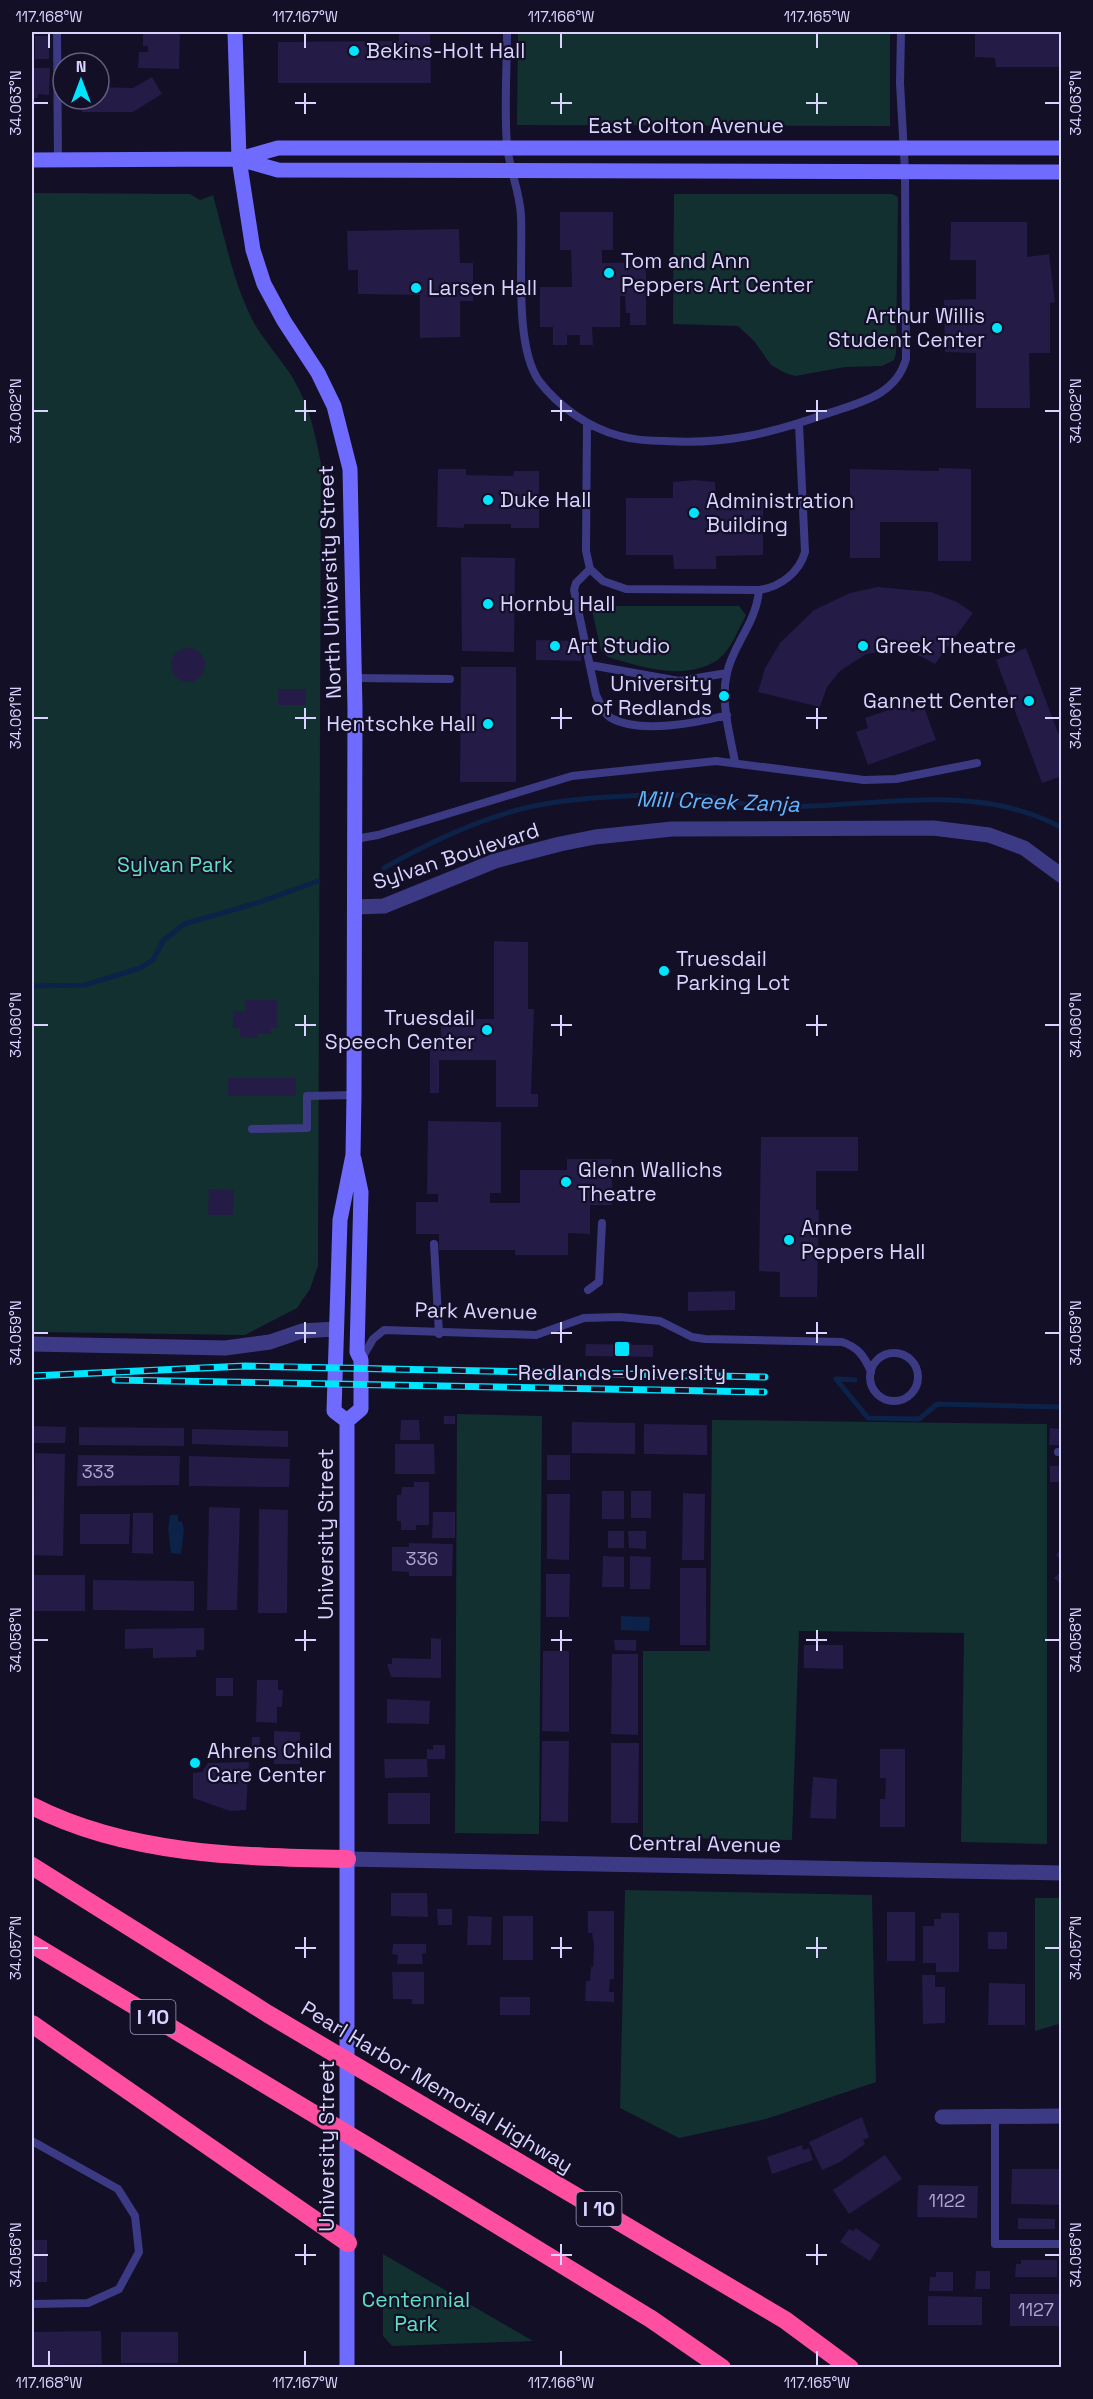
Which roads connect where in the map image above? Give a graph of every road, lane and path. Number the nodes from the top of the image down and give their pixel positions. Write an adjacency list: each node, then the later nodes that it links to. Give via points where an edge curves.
1 (57, 32): 10 (lane)
2 (235, 32): 8 (street, North University Street)
3 (507, 32): 5 (lane)
4 (901, 32): 6 (lane)
5 (507, 147): 6 (street, East Colton Avenue); 8 (street, East Colton Avenue, via 278,147); 11 (lane)
6 (904, 147): 7 (street, East Colton Avenue); 12 (lane)
7 (1062, 148)
8 (239, 159): 10 (street, East Colton Avenue); 11 (street, East Colton Avenue, via 278,170); 20 (street, North University Street, via 253,250 264,284 318,372 347,449)
9 (32, 160): 10 (street, East Colton Avenue)
10 (58, 160)
11 (513, 171): 12 (street, East Colton Avenue); 14 (lane, via 521,214 523,312 530,362 552,395)
12 (905, 171): 13 (street, East Colton Avenue); 15 (lane, via 906,359 902,374 873,398)
13 (1062, 172)
14 (587, 423): 15 (lane, via 621,436 693,443 735,440); 16 (lane, via 586,551)
15 (799, 424): 17 (lane, via 805,552 794,572 778,584)
16 (590, 569): 17 (lane, via 603,581 626,589); 18 (lane, via 574,590)
17 (759, 590): 19 (lane, via 757,606)
18 (590, 664): 19 (lane, via 679,681); 22 (lane, via 602,709 622,722 677,727)
19 (727, 673): 22 (lane)
20 (354, 678): 21 (lane); 25 (street, North University Street)
21 (450, 679)
22 (727, 715): 23 (lane)
23 (735, 762): 24 (lane, via 864,780 896,779); 25 (lane, via 690,762 572,776)
24 (977, 763)
25 (355, 839): 27 (street, North University Street)
26 (1062, 876): 27 (street, Sylvan Boulevard, via 1024,848 989,835 933,828 672,829 560,844 474,868 384,906)
27 (355, 907): 28 (street, North University Street)
28 (354, 1095): 29 (lane, via 307,1096 307,1128); 30 (street, North University Street)
29 (252, 1129)
30 (353, 1155): 34 (street, University Street, via 340,1220); 37 (street, University Street, via 361,1192 357,1353)
31 (602, 1223): 33 (lane, via 599,1282)
32 (434, 1244): 35 (lane)
33 (588, 1290)
34 (335, 1329): 36 (street, via 302,1331 270,1342 225,1348); 39 (street, University Street, via 334,1411)
35 (439, 1334): 37 (lane, Park Avenue, via 384,1330 373,1339); 38 (lane, Park Avenue, via 540,1335 584,1318 646,1318 705,1339 842,1342 865,1357)
36 (32, 1344)
37 (361, 1360): 39 (street, University Street, via 361,1409)
38 (871, 1372): 38 (lane, Park Avenue, via 875,1392 887,1400 907,1397 916,1387 917,1371 901,1355 886,1355)
39 (347, 1421): 41 (street, University Street)
40 (32, 1806): 41 (highway, via 111,1837 173,1848 248,1856)
41 (347, 1859): 43 (street, Central Avenue); 50 (street, University Street)
42 (32, 1866): 55 (highway, Pearl Harbor Memorial Highway / I 10, via 268,2014 785,2320)
43 (1062, 1874)
44 (32, 1944): 54 (highway, I 10, via 651,2319)
45 (32, 2024): 50 (highway)
46 (1062, 2116): 48 (street)
47 (942, 2117): 48 (street)
48 (995, 2117): 51 (lane, via 995,2244)
49 (32, 2141): 52 (lane, via 118,2189 135,2216 139,2252 119,2289 88,2303)
50 (348, 2243): 53 (street, University Street)
51 (1062, 2244)
52 (32, 2304)
53 (347, 2367)
54 (722, 2367)
55 (850, 2367)

